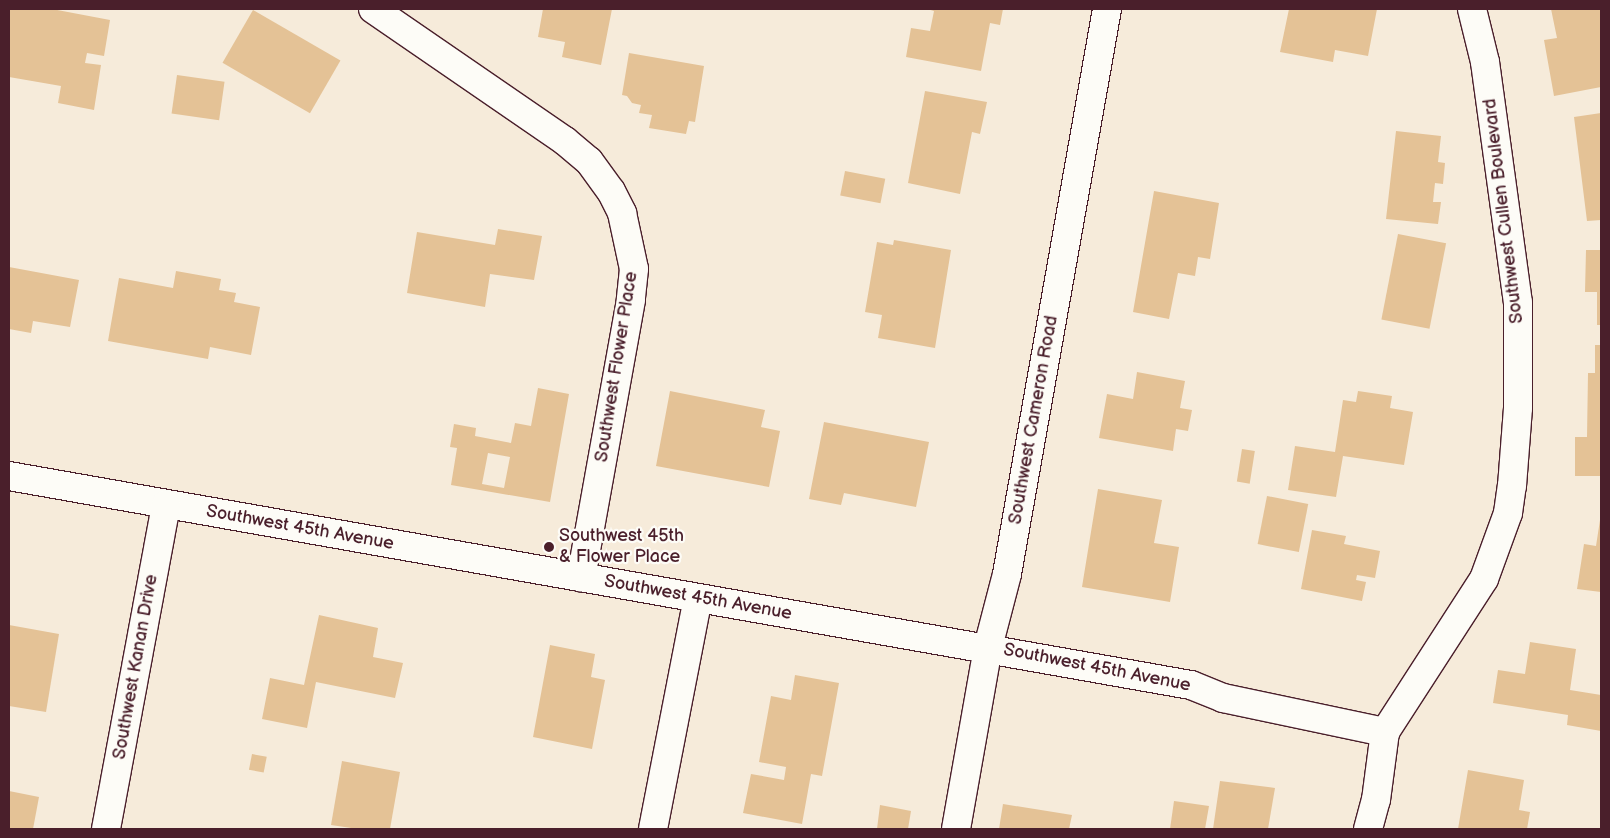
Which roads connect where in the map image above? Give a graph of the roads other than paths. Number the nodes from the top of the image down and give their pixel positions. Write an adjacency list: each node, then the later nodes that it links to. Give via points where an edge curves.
1 (373, 9): 6 (street, Southwest Flower Place, via 565,141 588,161 612,191 622,213 634,269 631,300)
2 (1107, 9): 8 (street, Southwest Cameron Road, via 1007,574)
3 (1472, 9): 9 (street, Southwest Cullen Boulevard, via 1486,62 1518,303 1518,408 1512,486 1508,513 1484,579)
4 (9, 476): 5 (street, Southwest 45th Avenue)
5 (166, 505): 6 (street, Southwest 45th Avenue); 10 (street, Southwest Kanan Drive)
6 (581, 578): 7 (street, Southwest 45th Avenue)
7 (698, 598): 8 (street, Southwest 45th Avenue); 11 (street)
8 (988, 647): 9 (street, Southwest 45th Avenue, via 1191,685 1223,698); 12 (street, Southwest Cameron Road)
9 (1385, 732): 13 (street, Southwest Cullen Boulevard, via 1376,800)
10 (106, 829)
11 (653, 829)
12 (956, 829)
13 (1368, 829)

